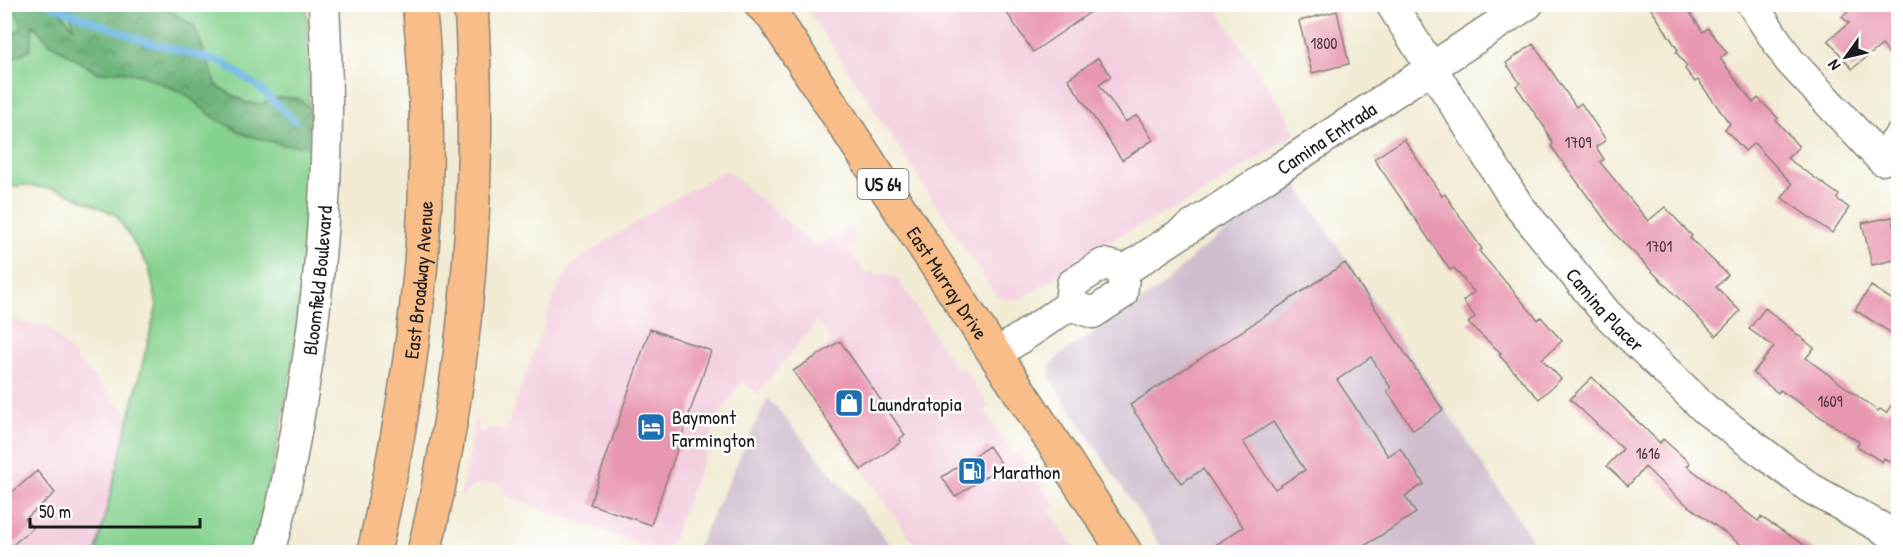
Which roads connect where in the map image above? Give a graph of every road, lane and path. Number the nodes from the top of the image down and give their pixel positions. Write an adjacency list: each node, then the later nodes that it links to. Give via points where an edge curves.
1 (324, 4): 16 (street, Bloomfield Boulevard, via 324,226 298,424)
2 (419, 4): 10 (main road, East Broadway Avenue)
3 (424, 4): 10 (main road)
4 (471, 4): 12 (main road)
5 (491, 4): 12 (main road)
6 (1391, 4): 11 (street, Camina Placer)
7 (1528, 4): 11 (street, Camina Entrada)
8 (1752, 4): 13 (street, via 1789,60 1882,160)
9 (767, 7): 14 (main road, East Murray Drive / US 64)
10 (425, 59): 17 (main road, East Broadway Avenue, via 426,146 416,303 405,387)
11 (1432, 68): 14 (street, Camina Entrada, via 1125,269 1103,264 1072,284 1070,305); 15 (street, Camina Placer, via 1518,205 1607,314 1705,409 1810,488)
12 (476, 87): 18 (main road, via 469,260 454,397)
13 (1899, 138)
14 (995, 355): 19 (main road, East Murray Drive / US 64)
15 (1899, 537)
16 (270, 552)
17 (374, 552)
18 (424, 552)
19 (1125, 552)

